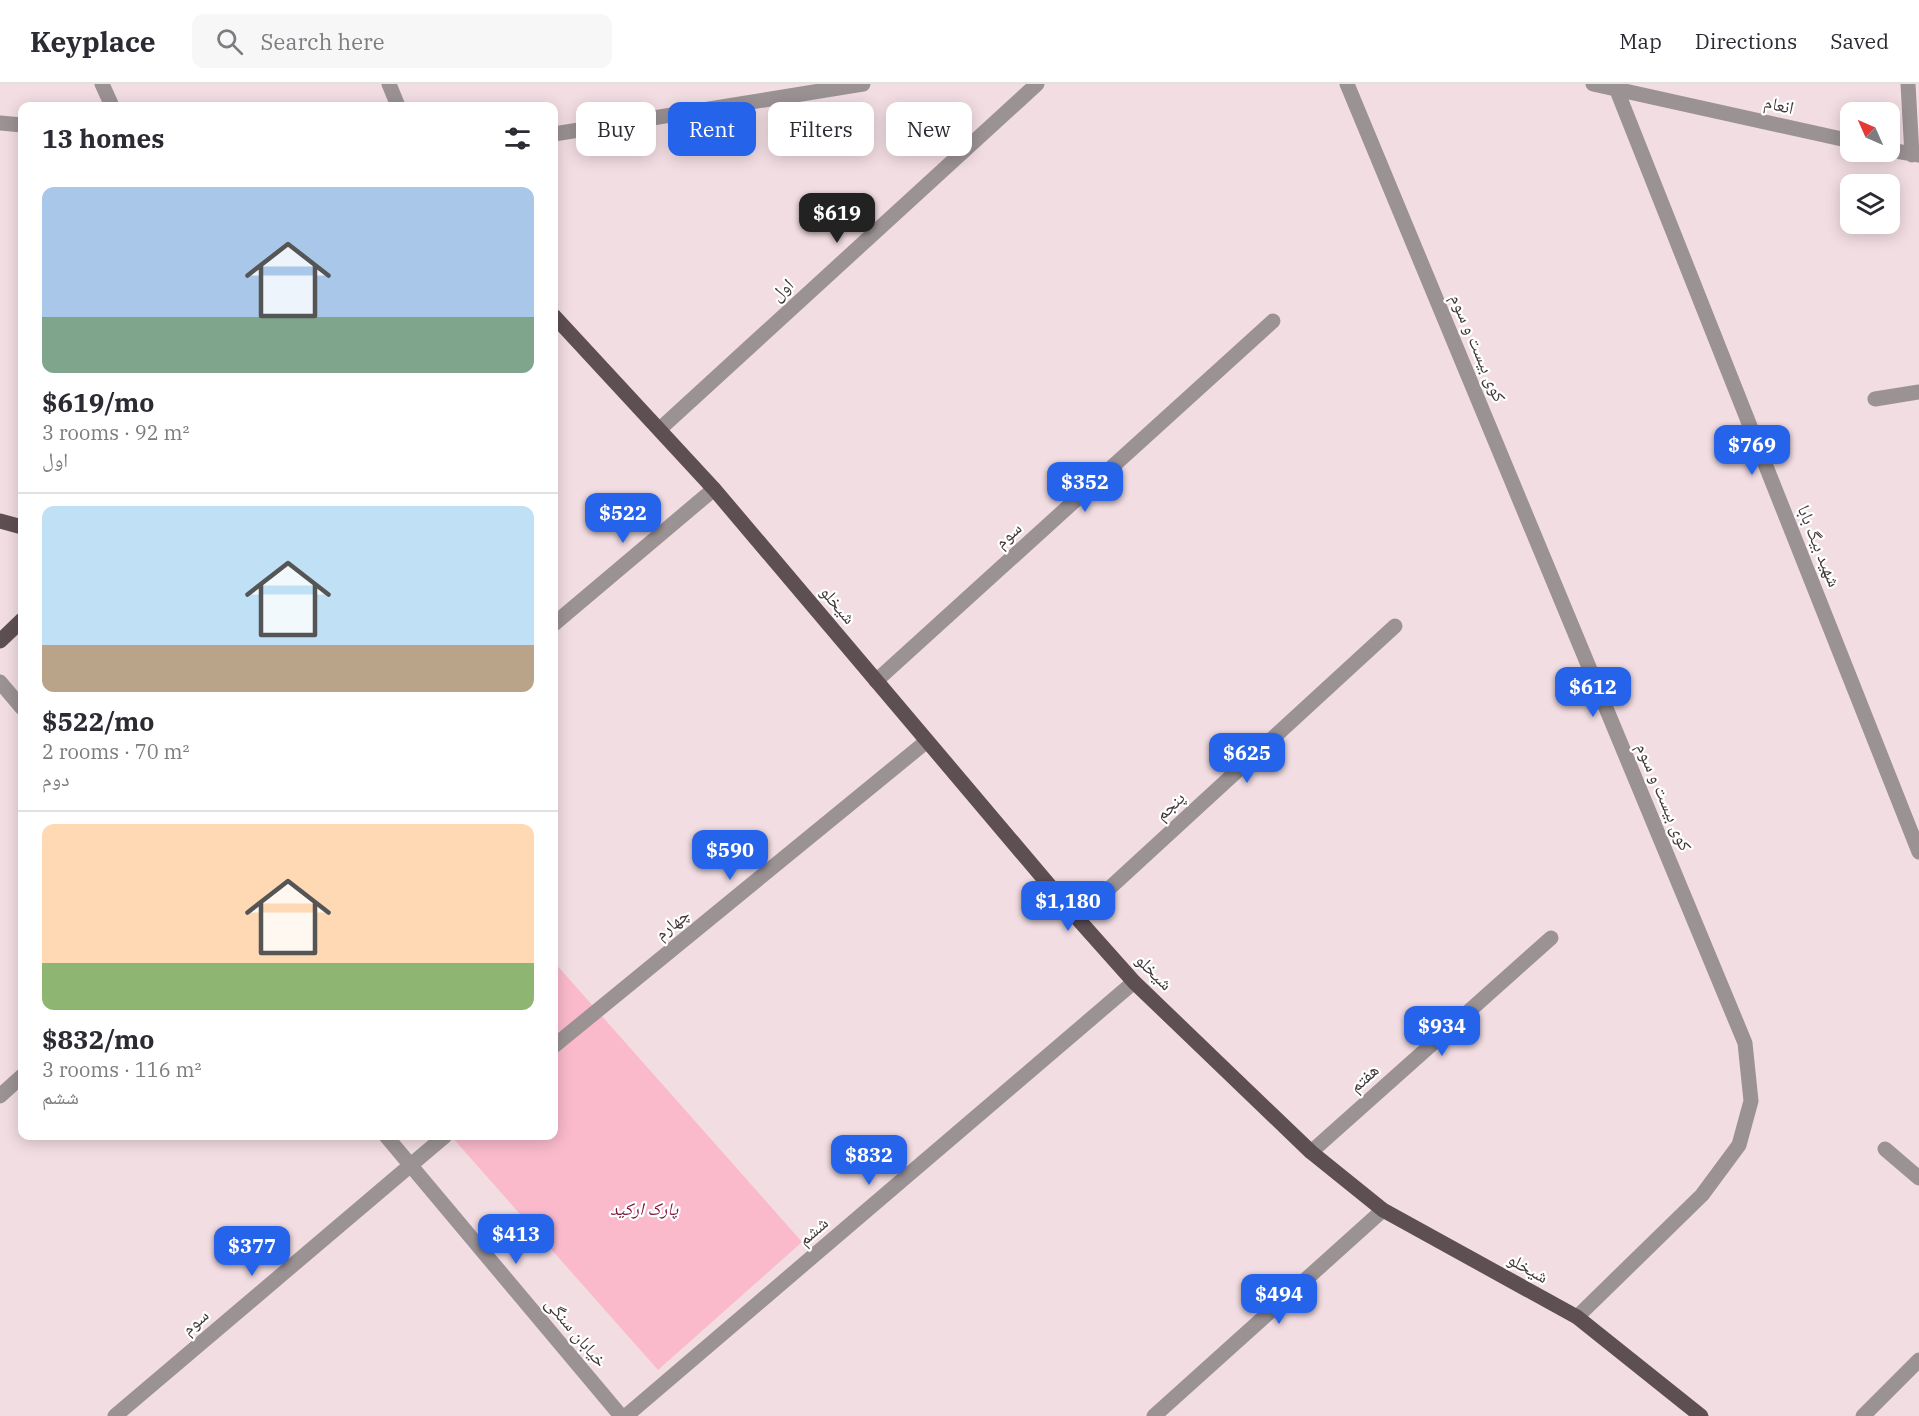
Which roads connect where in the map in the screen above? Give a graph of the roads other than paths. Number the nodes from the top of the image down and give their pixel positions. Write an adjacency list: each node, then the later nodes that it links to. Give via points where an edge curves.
1 (102, 84): 9 (street)
2 (389, 84): 10 (street)
3 (863, 84): 13 (street)
4 (1037, 84): 21 (street, اول)
5 (1347, 84): 47 (street, کوی بیست و سوم, via 1745,1043 1751,1101 1738,1145 1702,1195)
6 (1593, 84): 8 (street, انعام)
7 (1908, 84): 16 (street)
8 (1616, 88): 14 (street, انعام); 33 (street, شهید بیگ بابا)
9 (110, 102)
10 (396, 102)
11 (0, 123): 12 (street)
12 (18, 125)
13 (558, 133)
14 (1840, 139)
15 (1900, 152): 16 (street)
16 (1916, 155)
17 (558, 320): 21 (main road, شیخلو)
18 (1273, 321): 29 (street, سوم)
19 (1919, 392): 20 (street)
20 (1875, 399)
21 (661, 428): 22 (main road, شیخلو)
22 (714, 489): 25 (street); 29 (main road, شیخلو)
23 (0, 521): 24 (main road)
24 (18, 526)
25 (558, 621)
26 (18, 624): 28 (main road)
27 (1395, 626): 34 (street, پنجم)
28 (0, 640)
29 (876, 681): 32 (main road, شیخلو)
30 (0, 682): 31 (street)
31 (18, 703)
32 (927, 741): 34 (main road, شیخلو); 37 (street, چهارم)
33 (1919, 852)
34 (1077, 918): 36 (main road, شیخلو)
35 (1551, 938): 43 (street, هفتم)
36 (1134, 982): 43 (main road, شیخلو); 51 (street, ششم)
37 (558, 1043)
38 (18, 1080): 39 (street)
39 (0, 1096)
40 (389, 1140): 44 (street, خیابان سنگی)
41 (440, 1140): 44 (street)
42 (1885, 1149): 45 (street)
43 (1311, 1152): 46 (main road, شیخلو)
44 (410, 1164): 49 (street, سوم); 50 (street, خیابان سنگی)
45 (1919, 1178)
46 (1383, 1210): 47 (main road, شیخلو); 52 (street)
47 (1577, 1317): 53 (main road, شیخلو)
48 (1919, 1360): 54 (street)
49 (116, 1416)
50 (621, 1416)
51 (626, 1416)
52 (1154, 1416)
53 (1701, 1416)
54 (1863, 1416)

